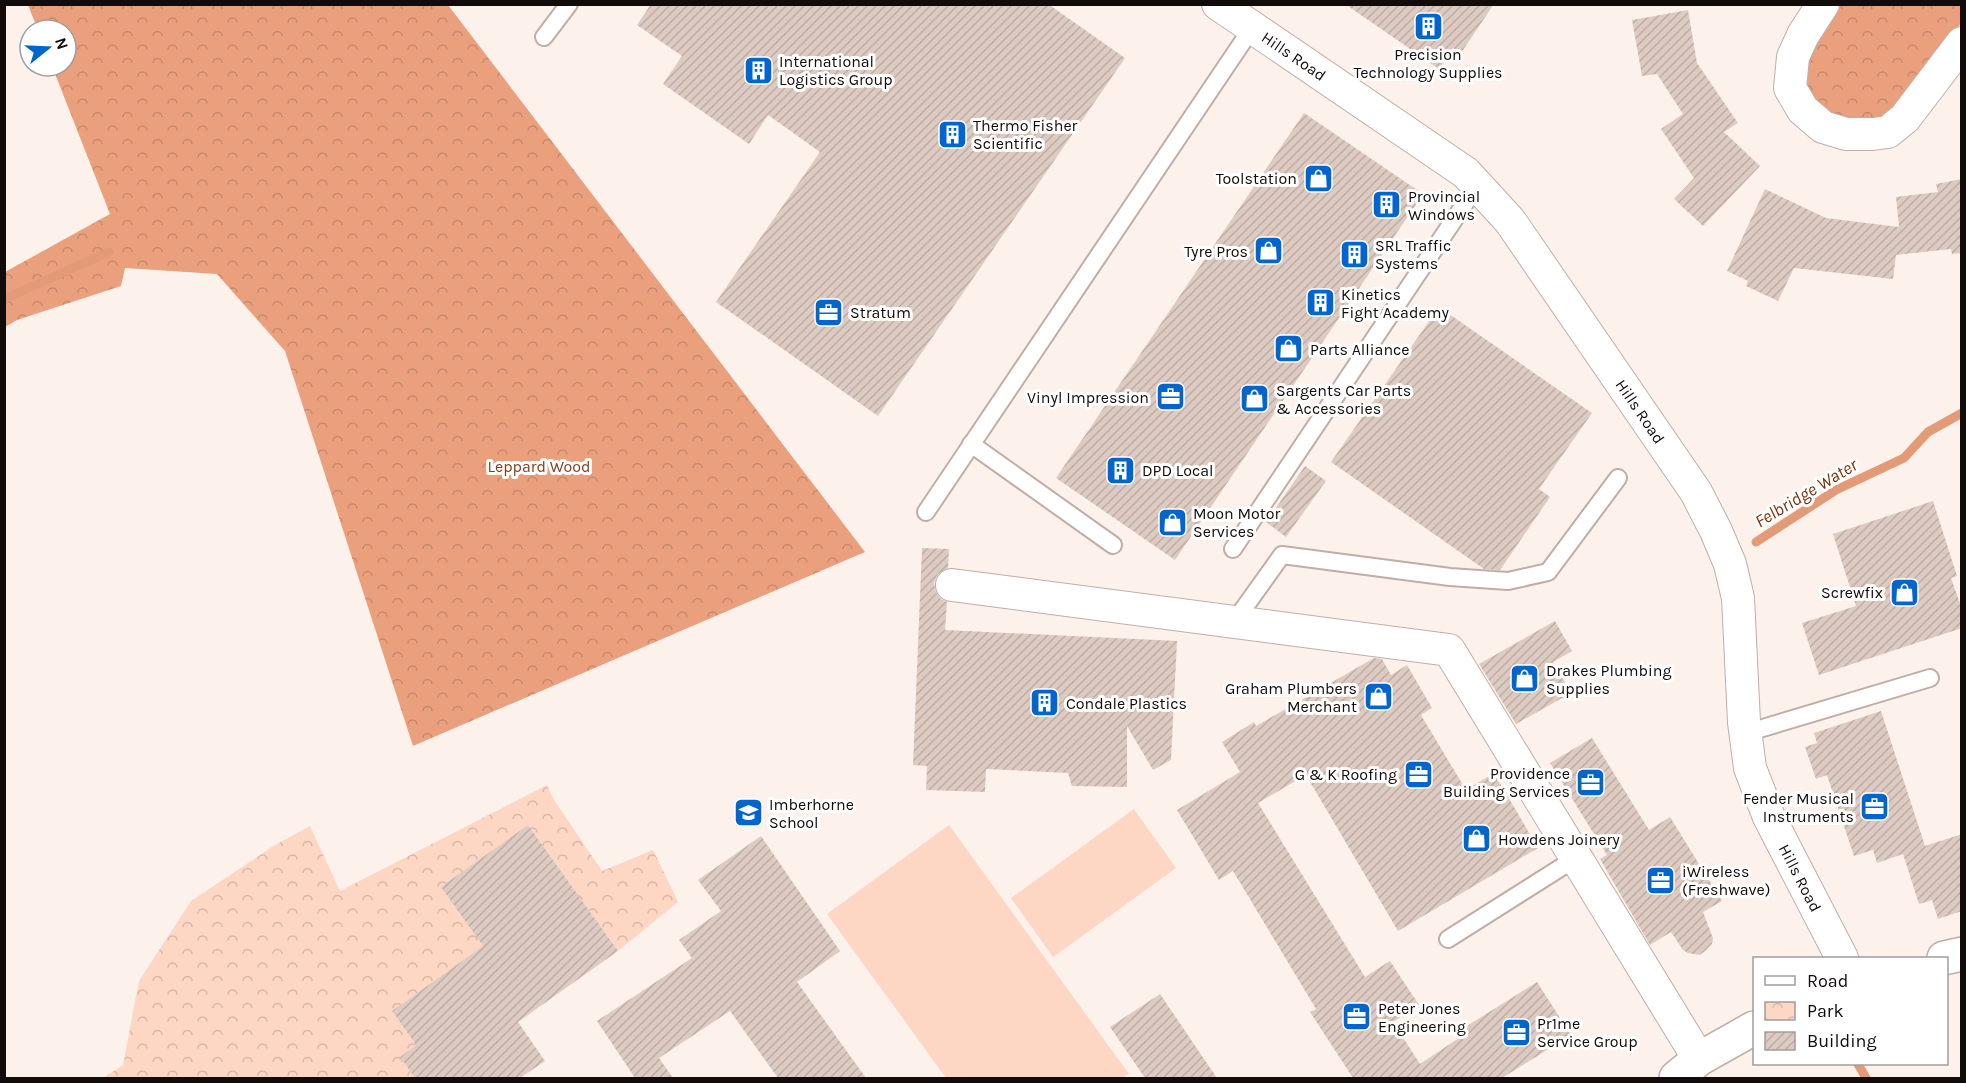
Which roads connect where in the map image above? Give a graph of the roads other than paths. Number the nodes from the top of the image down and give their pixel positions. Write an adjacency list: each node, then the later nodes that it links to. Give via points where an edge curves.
1 (569, 4): 5 (lane)
2 (1823, 4): 6 (street, via 1793,57 1790,88 1803,110 1823,127 1846,134 1888,132 1905,118)
3 (1223, 6): 4 (street, Hills Road)
4 (1252, 28): 7 (street, Hills Road, via 1466,172); 8 (lane)
5 (544, 37)
6 (1962, 43)
7 (1478, 184): 12 (lane); 16 (street, Hills Road, via 1517,230 1696,492 1716,531 1730,564 1738,598)
8 (972, 444): 10 (lane); 11 (lane)
9 (1618, 478): 14 (lane, via 1548,572 1508,581 1282,555)
10 (926, 512)
11 (1113, 545)
12 (1233, 549)
13 (952, 585): 14 (street)
14 (1234, 622): 17 (street, via 1449,650)
15 (1930, 678): 16 (lane)
16 (1746, 733): 19 (street, Hills Road, via 1750,768 1769,817)
17 (1576, 858): 18 (lane); 21 (street)
18 (1448, 939)
19 (1841, 957)
20 (1753, 1029): 21 (street)
21 (1688, 1069)

